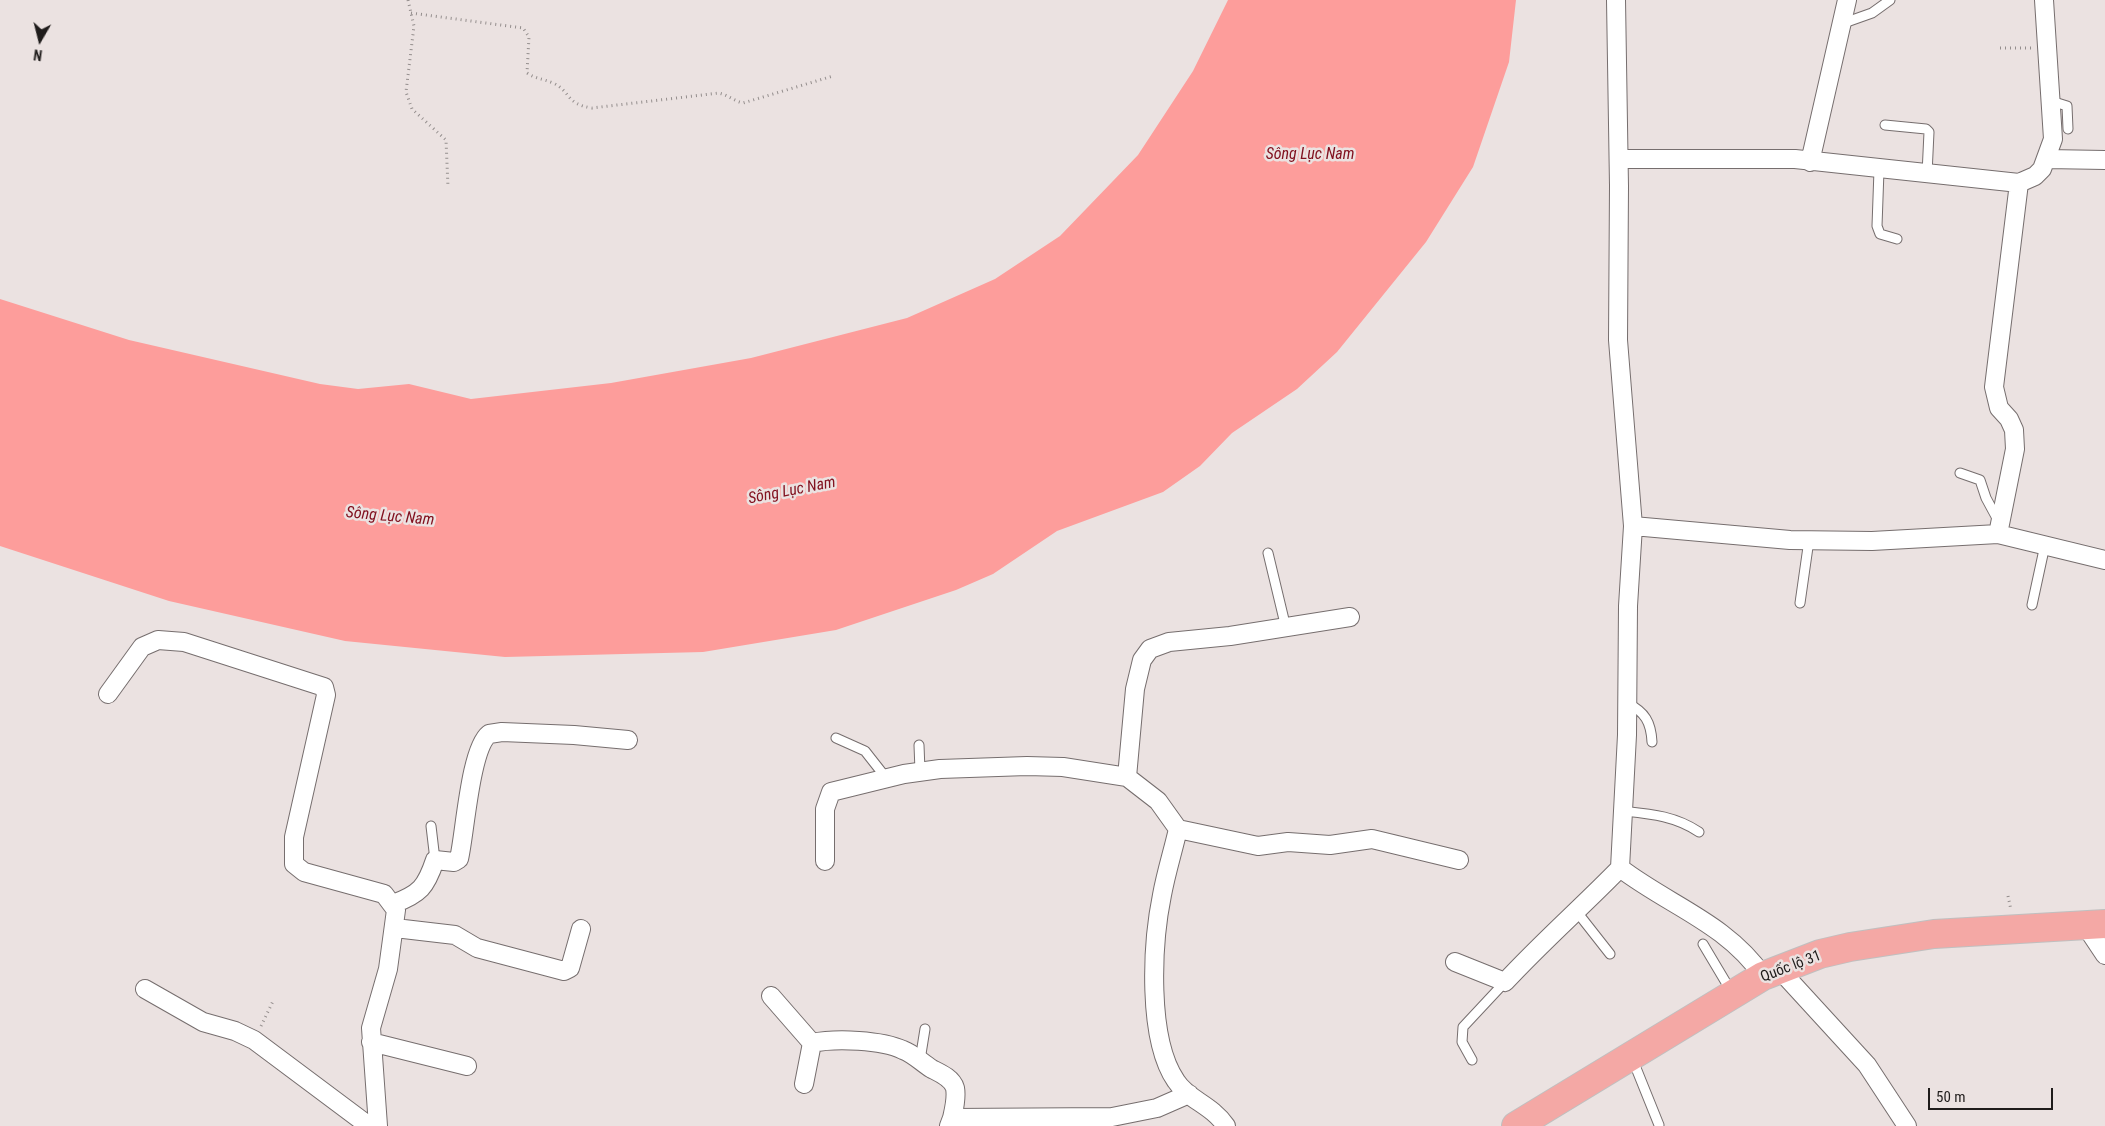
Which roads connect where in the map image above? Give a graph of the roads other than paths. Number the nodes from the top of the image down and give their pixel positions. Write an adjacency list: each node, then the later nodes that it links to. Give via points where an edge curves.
1 (1616, 0): 9 (street)
2 (1846, 0): 5 (street)
3 (1890, 0): 5 (lane, via 1872,13)
4 (2044, 0): 6 (street)
5 (1840, 24): 12 (street)
6 (2051, 101): 8 (lane, via 2067,106); 10 (street, via 2053,139)
7 (1885, 124): 14 (lane, via 1929,132)
8 (2068, 129)
9 (1619, 159): 12 (street); 18 (street, via 1618,340)
10 (2047, 159): 11 (street); 15 (street, via 2035,176)
11 (2105, 160)
12 (1810, 162): 13 (street)
13 (1879, 170): 14 (street); 16 (lane, via 1877,226 1880,234)
14 (1927, 174): 15 (street)
15 (2019, 183): 19 (street, via 1994,387 1999,408 2014,430 2015,449)
16 (1897, 239)
17 (1960, 474): 19 (lane, via 1980,480)
18 (1633, 526): 20 (street); 29 (street)
19 (1999, 529): 20 (street, via 1872,541); 21 (street)
20 (1810, 540): 24 (lane)
21 (2045, 545): 23 (street); 25 (lane)
22 (1268, 553): 27 (lane)
23 (2105, 560)
24 (1800, 603)
25 (2032, 606)
26 (1350, 617): 27 (street)
27 (1286, 628): 35 (street, via 1169,642 1150,649 1142,660 1135,689)
28 (108, 694): 45 (street, via 142,647 158,640 203,647 324,687 326,695 294,837 294,864 298,869 320,878 384,894)
29 (1627, 703): 32 (lane, via 1640,710 1647,719); 37 (street)
30 (836, 738): 36 (lane, via 865,750)
31 (628, 740): 41 (street, via 574,735 489,734 476,764 463,824 460,859 454,862)
32 (1652, 742)
33 (919, 745): 34 (lane)
34 (920, 771): 35 (street, via 1028,766 1072,768); 36 (street)
35 (1127, 777): 39 (street, via 1158,801)
36 (887, 779): 43 (street, via 831,792 824,809)
37 (1623, 811): 40 (lane, via 1668,816); 44 (street)
38 (431, 826): 41 (lane)
39 (1178, 829): 42 (street, via 1258,846 1288,842 1330,845 1372,839); 67 (street, via 1156,932 1166,1063 1177,1084)
40 (1700, 832)
41 (435, 860): 45 (street, via 422,888 411,897)
42 (1459, 860)
43 (825, 861)
44 (1620, 868): 46 (street); 54 (street, via 1728,936 1753,961)
45 (393, 904): 48 (street)
46 (1577, 912): 51 (lane); 55 (street, via 1552,933)
47 (2095, 924): 52 (street); 54 (highway, Quốc lộ 31, via 1892,940 1827,952)
48 (395, 928): 49 (street, via 455,935 476,948 564,971 570,968); 60 (street, via 388,969 374,1013)
49 (581, 929)
50 (1703, 944): 57 (lane)
51 (1610, 954)
52 (2105, 956)
53 (1455, 962): 55 (street)
54 (1771, 972): 57 (highway, Quốc lộ 31); 74 (street, via 1867,1066)
55 (1506, 982): 64 (lane, via 1463,1027 1462,1042)
56 (146, 988): 70 (street, via 203,1022 254,1040)
57 (1733, 994): 62 (highway, Quốc lộ 31)
58 (771, 996): 61 (street)
59 (925, 1029): 63 (lane)
60 (371, 1042): 65 (street); 71 (street)
61 (812, 1044): 63 (street, via 838,1040 888,1046 902,1049); 66 (street)
62 (1631, 1055): 69 (lane); 73 (highway, Quốc lộ 31, via 1600,1078)
63 (920, 1060): 68 (street, via 951,1080 955,1087)
64 (1472, 1060)
65 (467, 1066)
66 (804, 1084)
67 (1189, 1094): 68 (street, via 1157,1108 1112,1116); 72 (street, via 1214,1110)
68 (950, 1122)
69 (1659, 1124)
70 (369, 1126)
71 (378, 1126)
72 (1226, 1126)
73 (1516, 1126)
74 (1907, 1126)

